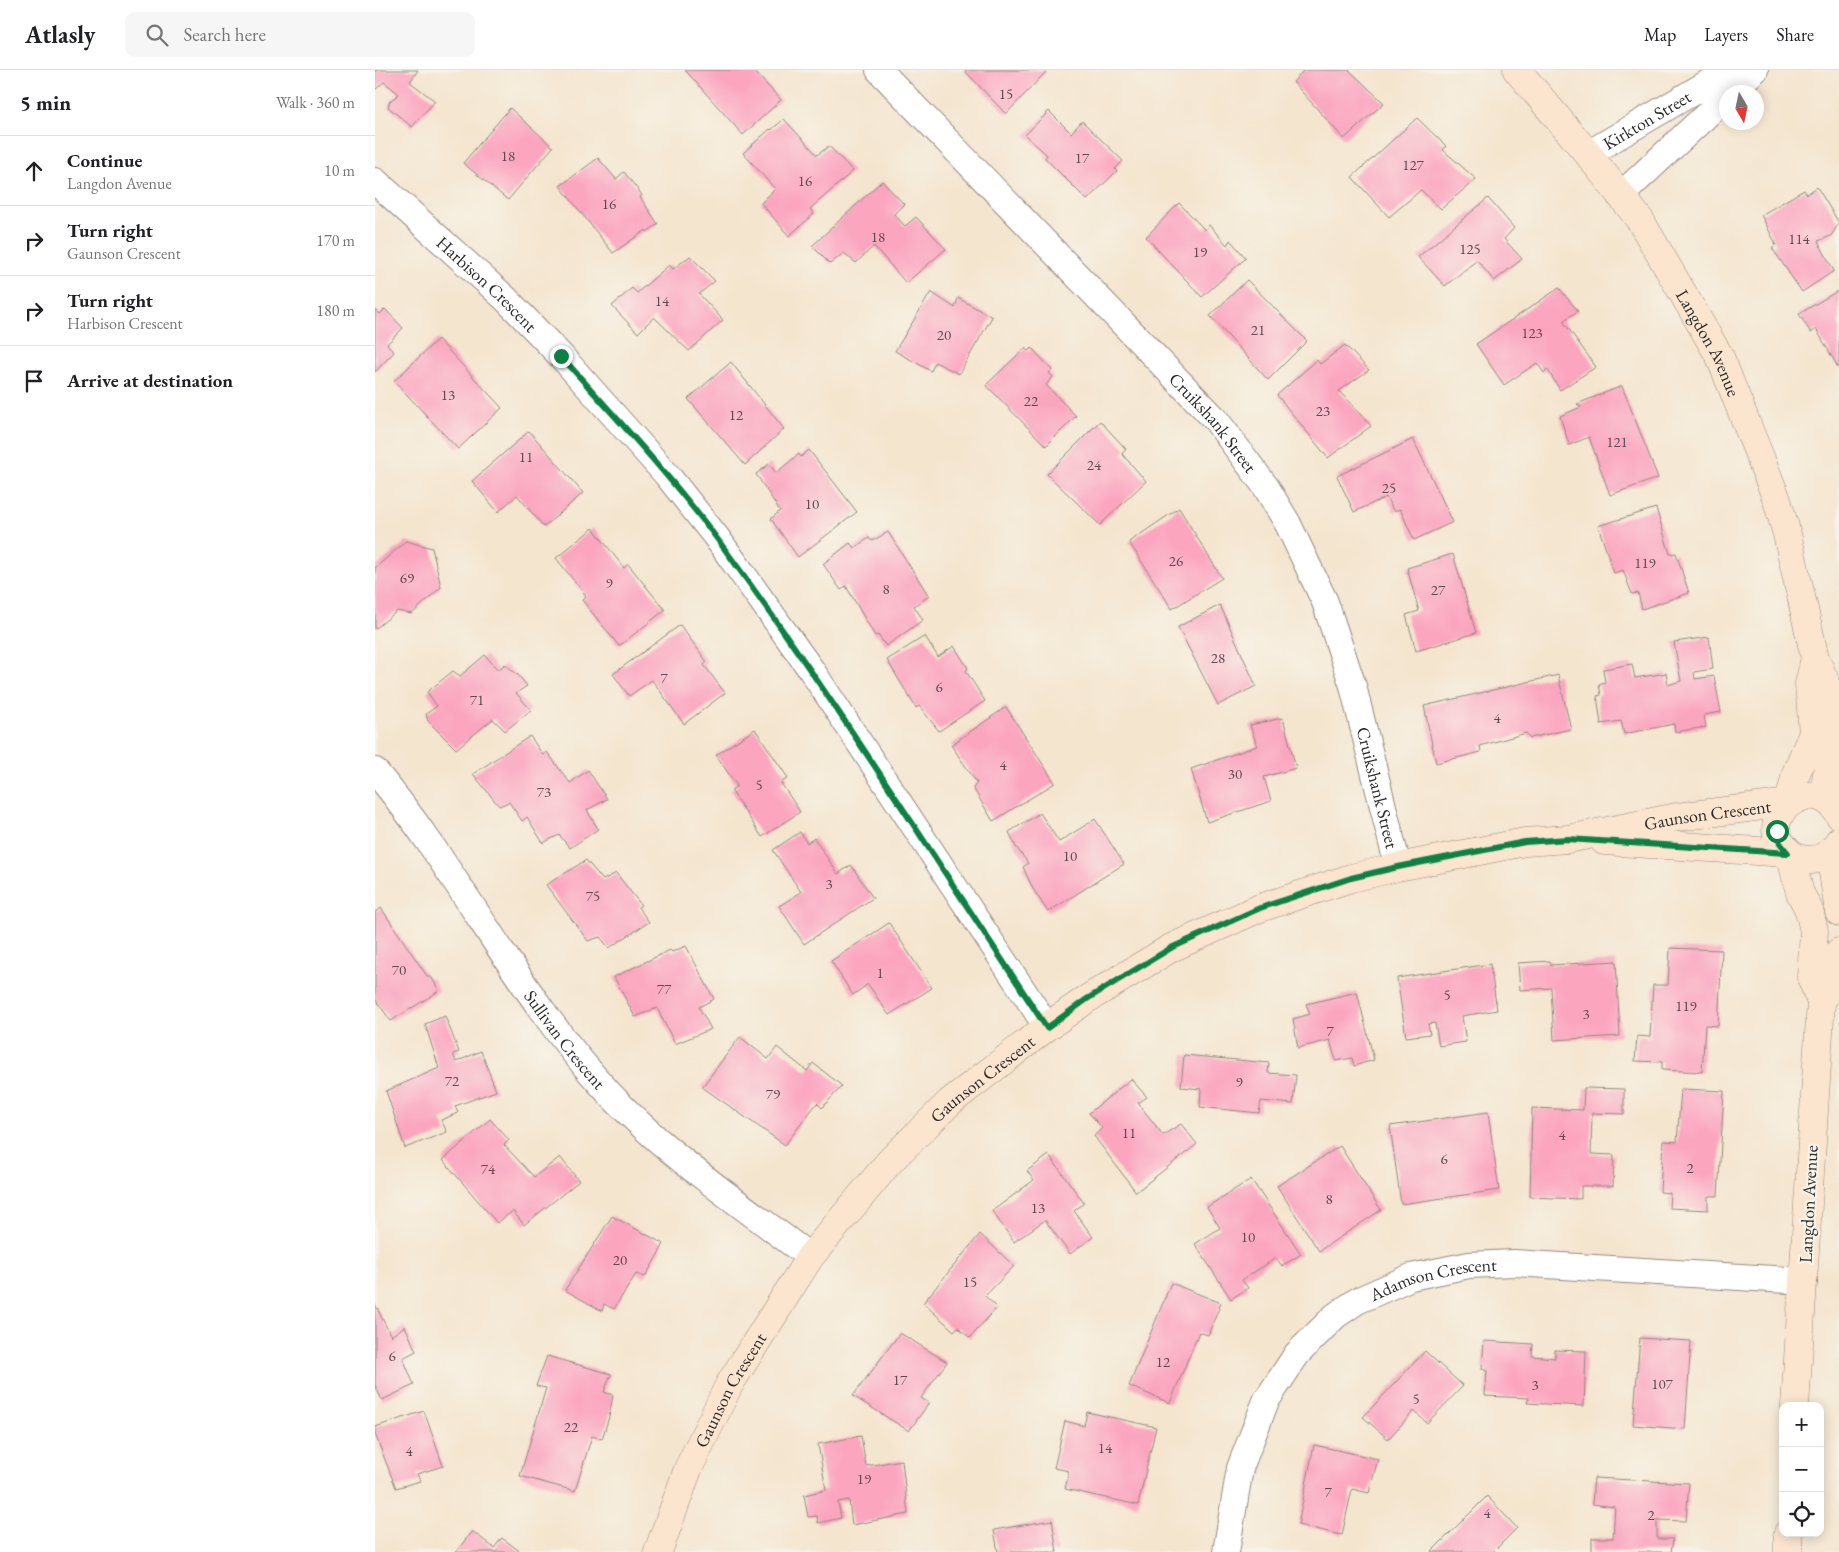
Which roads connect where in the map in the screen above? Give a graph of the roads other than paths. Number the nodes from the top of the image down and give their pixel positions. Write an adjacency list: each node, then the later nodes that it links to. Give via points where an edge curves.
1 (879, 70): 17 (street, Cruikshank Street, via 1216,420 1266,487 1288,524 1325,602 1353,686)
2 (1517, 70): 7 (street, Langdon Avenue)
3 (1730, 70): 7 (street, Kirkton Street)
4 (1755, 70): 5 (street)
5 (1739, 85)
6 (1719, 104): 9 (street, Kirkton Street)
7 (1588, 154): 9 (street, Langdon Avenue)
8 (375, 181): 22 (street, Harbison Crescent, via 506,299 561,356 667,475 717,538 812,671)
9 (1621, 196): 10 (street, Langdon Avenue, via 1657,247 1720,357 1776,497 1815,658 1833,699 1835,714)
10 (1823, 727): 12 (street, Langdon Avenue, via 1813,733 1796,773); 13 (street, Langdon Avenue, via 1827,780)
11 (375, 771): 23 (street, Sullivan Crescent, via 425,837 557,1031 608,1093 665,1147)
12 (1789, 803): 13 (street, Langdon Avenue, via 1807,795 1819,797 1831,803); 14 (street, Gaunson Crescent, via 1677,817); 16 (street, Langdon Avenue, via 1779,814 1777,831 1780,843)
13 (1837, 812)
14 (1568, 839): 16 (street, Gaunson Crescent); 17 (street, Gaunson Crescent, via 1525,842)
15 (1837, 845): 16 (street, via 1824,857 1812,860 1799,859); 18 (street, via 1832,866)
16 (1789, 853): 19 (street, Langdon Avenue)
17 (1398, 867): 22 (street, Gaunson Crescent, via 1351,878 1260,908 1171,948 1087,999)
18 (1839, 913): 19 (street)
19 (1811, 918): 21 (street, Langdon Avenue, via 1814,931 1811,977)
20 (1839, 952): 21 (street, Langdon Avenue, via 1837,977)
21 (1821, 1002): 24 (street, Langdon Avenue)
22 (1047, 1028): 23 (street, Gaunson Crescent, via 944,1108 891,1160)
23 (810, 1257): 27 (street, Gaunson Crescent, via 729,1385 688,1469)
24 (1804, 1281): 25 (street, Langdon Avenue); 28 (street, Adamson Crescent, via 1514,1263 1478,1264 1411,1277 1357,1301 1335,1316 1297,1354 1266,1401 1241,1468)
25 (1795, 1402)
26 (1788, 1537): 29 (street)
27 (658, 1552)
28 (1226, 1552)
29 (1788, 1552)

